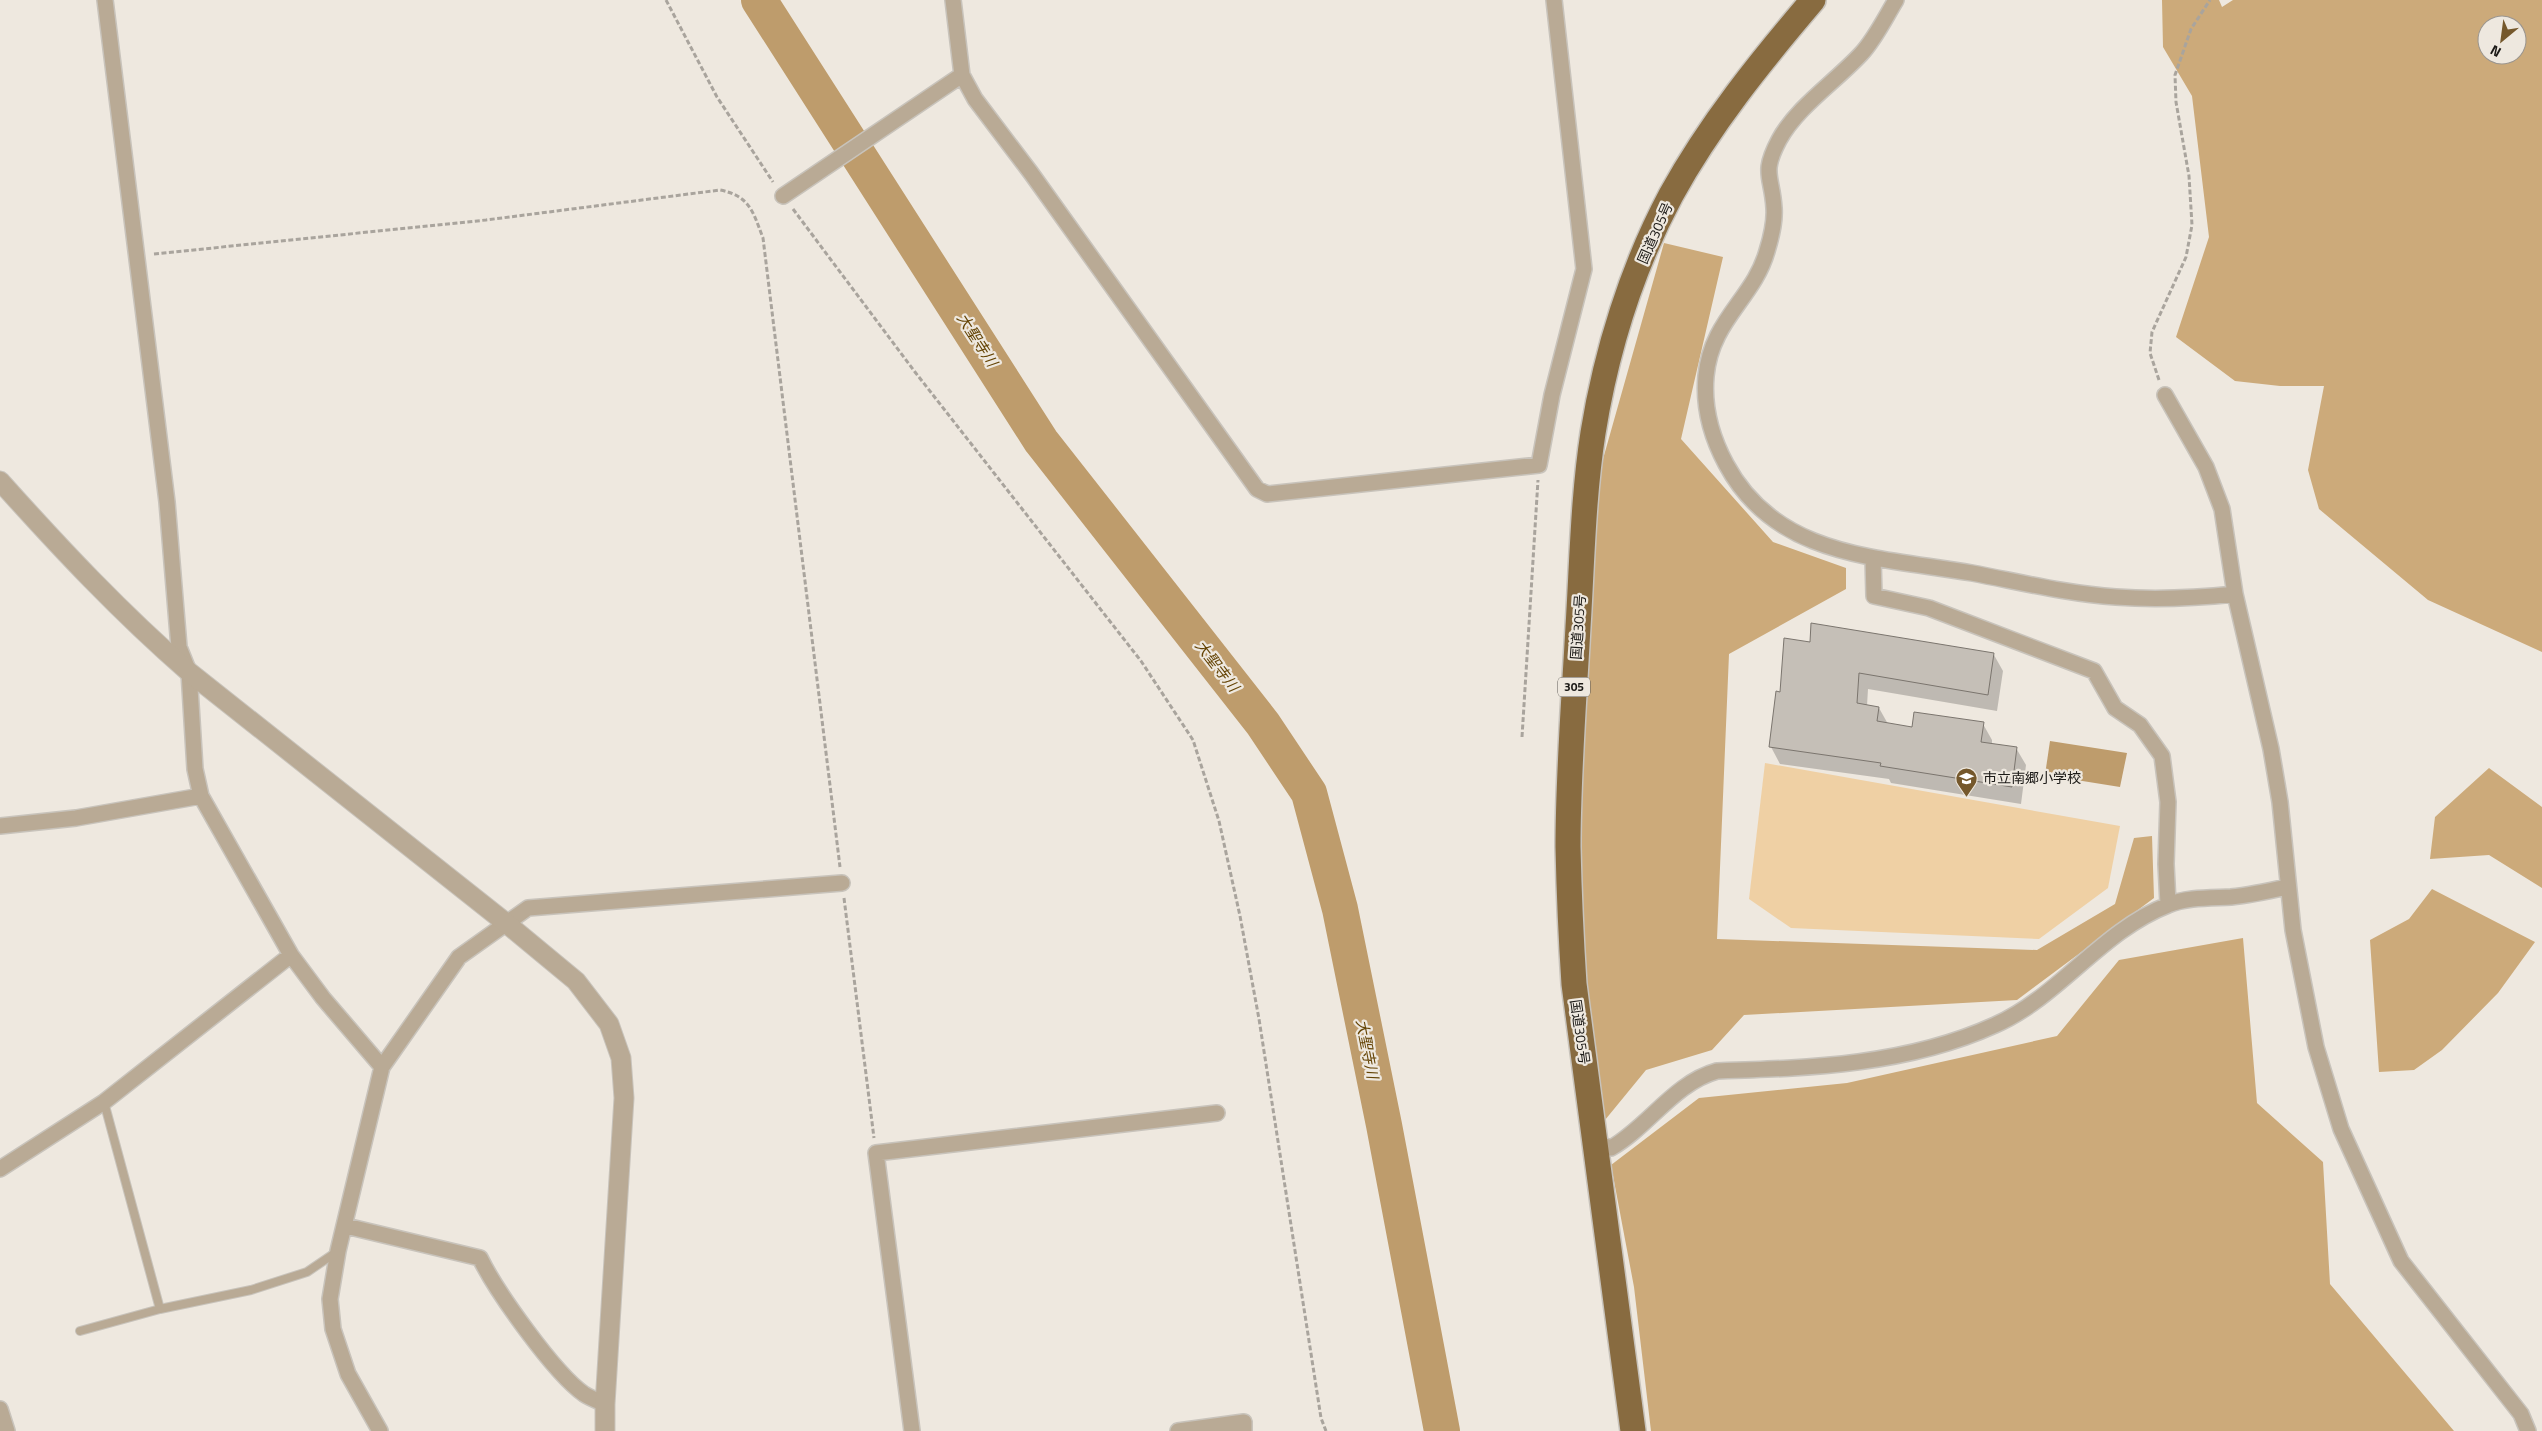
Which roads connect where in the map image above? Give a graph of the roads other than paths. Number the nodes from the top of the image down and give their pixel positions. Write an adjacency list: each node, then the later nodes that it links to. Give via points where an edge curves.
1 (105, 0): 12 (street, via 167,502 178,646)
2 (953, 0): 6 (street)
3 (1554, 0): 6 (street, via 1584,269 1552,395 1539,465 1267,494 1257,489 975,99)
4 (1813, 0): 23 (highway, 国道305号 / 305, via 1752,72 1672,194 1630,292 1604,380 1593,433 1573,708 1568,845 1574,984)
5 (1896, 0): 10 (street, via 1864,51 1780,138 1767,169 1774,210 1767,251 1755,279 1724,322 1710,352 1706,377 1712,438 1733,477 1758,507 1792,532 1819,545)
6 (962, 75): 7 (street)
7 (783, 196)
8 (2165, 395): 11 (street, via 2206,467 2222,509)
9 (0, 482): 12 (street, via 78,568)
10 (1873, 558): 11 (street, via 2116,597); 17 (street, via 1874,596 1930,608 2094,671 2115,708 2140,725 2162,756 2168,802)
11 (2235, 594): 16 (street, via 2271,749 2280,802)
12 (189, 672): 13 (street); 18 (street)
13 (201, 796): 14 (street, via 76,818); 19 (street)
14 (0, 826)
15 (842, 883): 18 (street, via 528,908)
16 (2287, 887): 17 (street); 38 (street, via 2316,1047 2341,1129 2401,1261 2521,1414)
17 (2168, 904): 23 (street, via 2108,941 2032,1004 1996,1025 1915,1053 1886,1059 1700,1076 1681,1089 1626,1140 1611,1148)
18 (506, 923): 20 (street, via 460,958); 29 (street, via 576,982 609,1024 621,1058 624,1098)
19 (291, 955): 20 (street, via 322,998); 21 (street)
20 (382, 1067): 25 (street)
21 (104, 1102): 24 (street); 27 (lane)
22 (1217, 1113): 34 (street, via 876,1153)
23 (1595, 1144): 37 (highway, 国道305号 / 305)
24 (0, 1169)
25 (346, 1226): 26 (street); 29 (street, via 480,1258 490,1277 554,1364 584,1393)
26 (338, 1251): 27 (lane, via 307,1272 251,1290); 32 (street, via 330,1300 334,1329 348,1374)
27 (160, 1309): 28 (lane)
28 (80, 1331)
29 (605, 1404): 33 (street)
30 (0, 1409): 31 (street)
31 (8, 1431)
32 (380, 1431)
33 (605, 1431)
34 (912, 1431)
35 (1178, 1431): 36 (street, via 1244,1422)
36 (1244, 1431)
37 (1633, 1431)
38 (2528, 1431)

